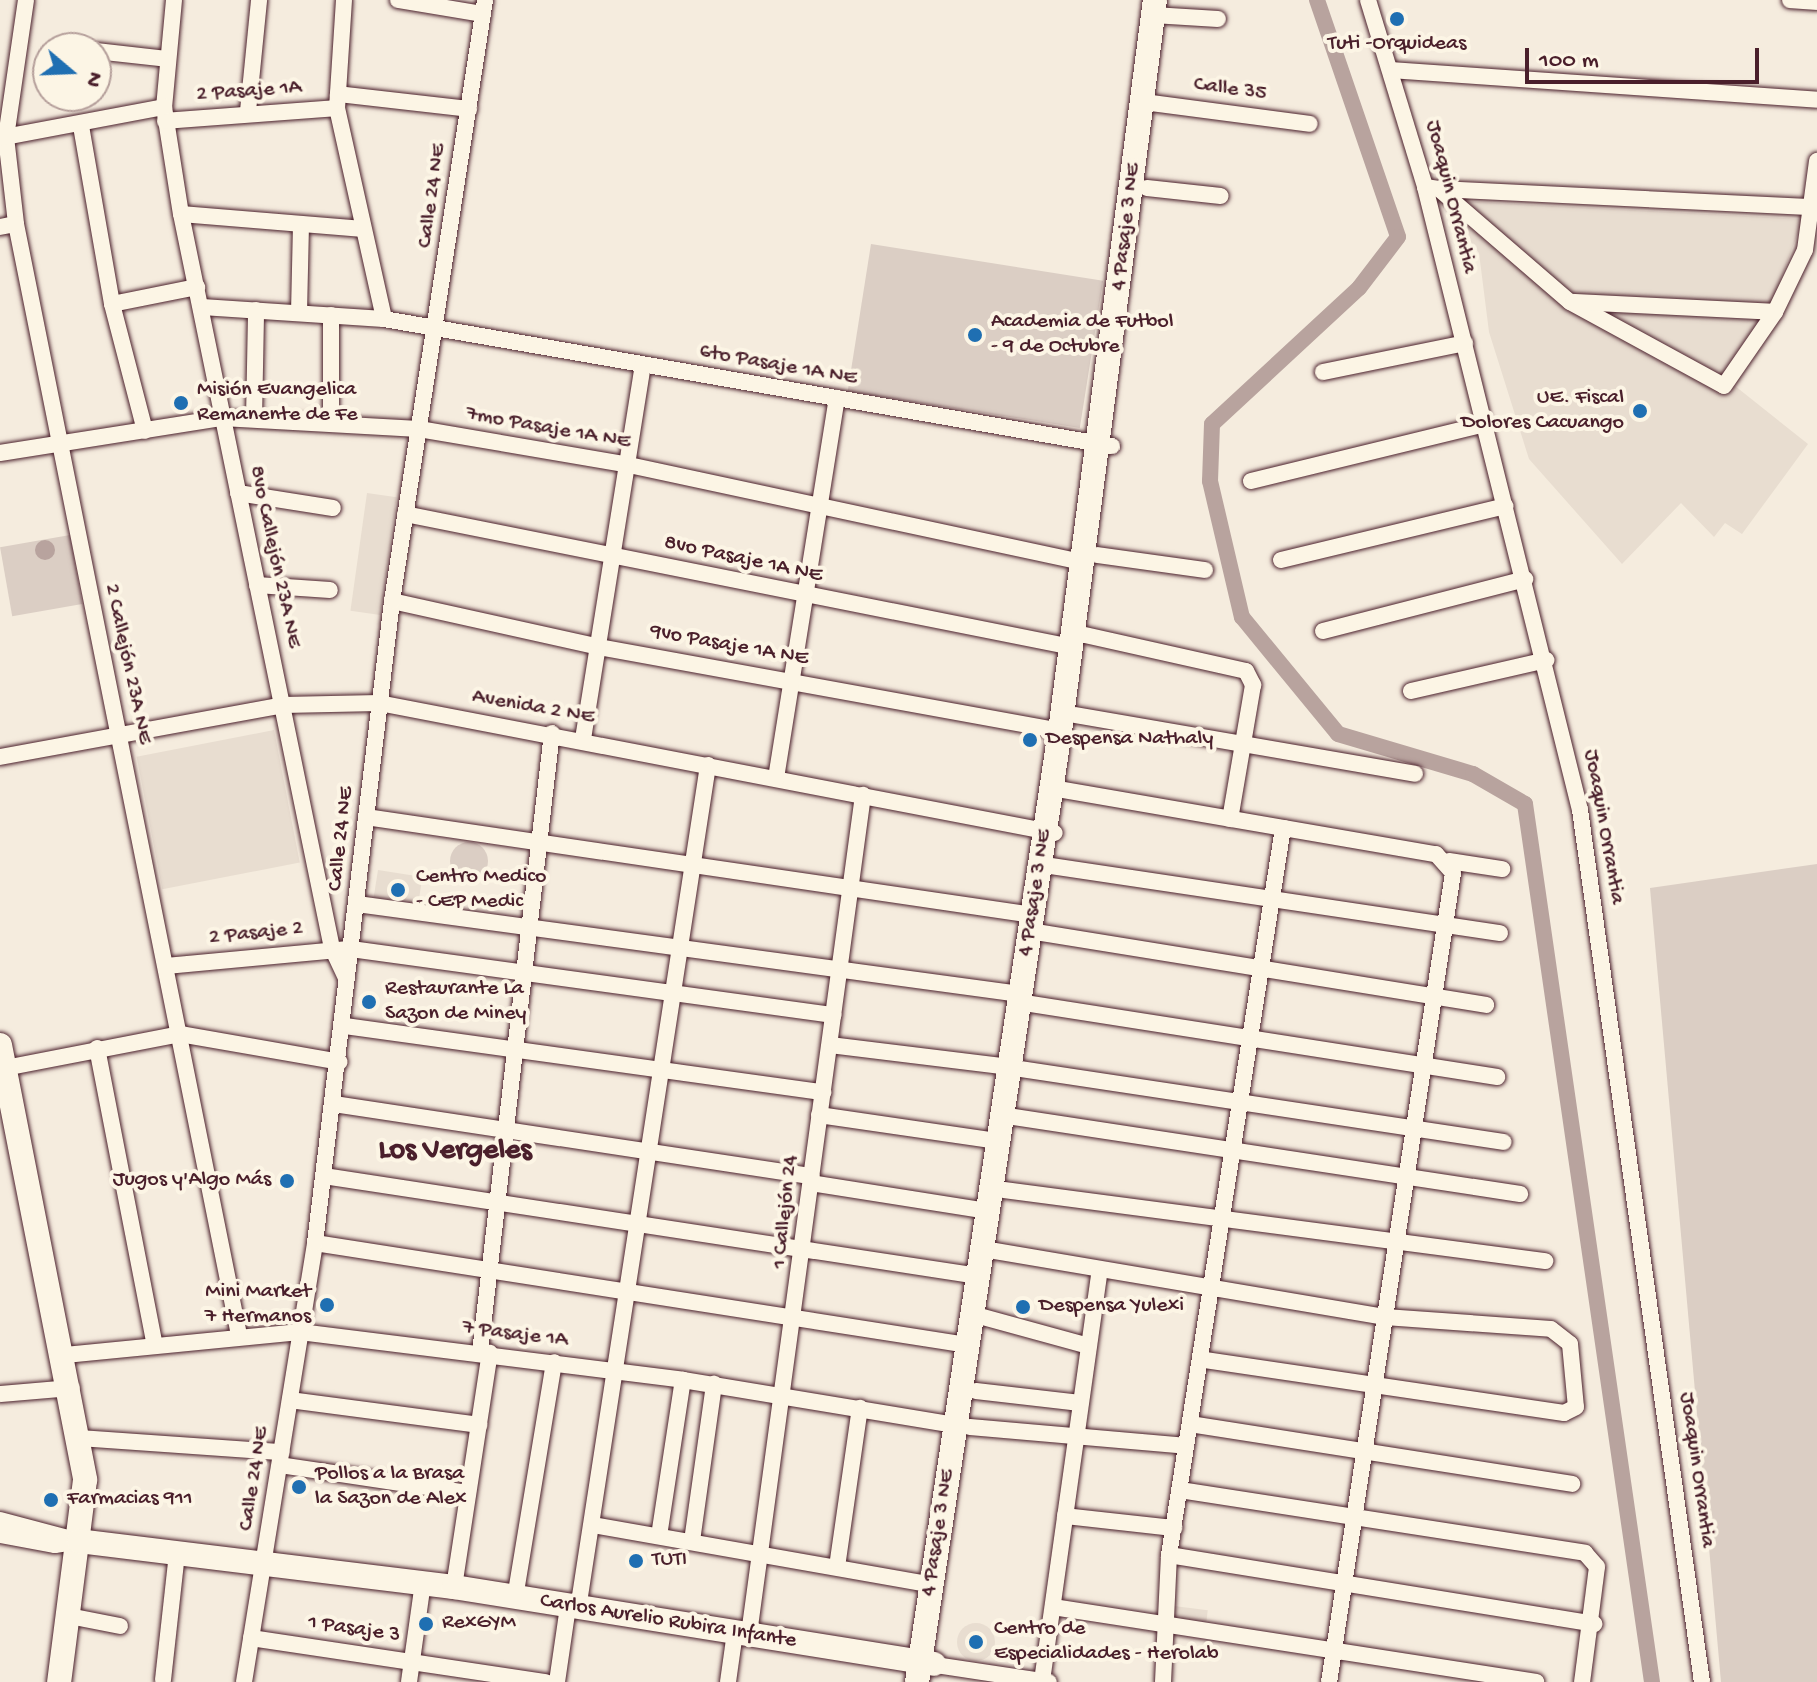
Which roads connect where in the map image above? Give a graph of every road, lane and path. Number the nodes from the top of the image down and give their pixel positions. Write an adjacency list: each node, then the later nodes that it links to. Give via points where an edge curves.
1 (26, 0): 23 (street, 2 Callejón 23A NE)
2 (174, 0): 13 (street, 8vo Callejón 23A NE)
3 (259, 0): 19 (street)
4 (344, 0): 16 (street)
5 (398, 0): 9 (street)
6 (1368, 0): 14 (street, Joaquin Orrantia)
7 (1790, 0): 8 (street)
8 (1817, 2)
9 (484, 7): 18 (street, Calle 24 NE)
10 (1154, 8): 11 (street); 17 (street, 4 Pasaje 3 NE)
11 (1218, 19)
12 (112, 53): 13 (street)
13 (167, 59): 20 (street, 8vo Callejón 23A NE)
14 (1391, 70): 15 (street); 26 (street, Joaquin Orrantia)
15 (1817, 100)
16 (337, 101): 18 (street, 2 Pasaje 1A); 19 (street, 2 Pasaje 1A); 32 (street)
17 (1144, 102): 21 (street, Calle 35); 25 (street, 4 Pasaje 3 NE); 54 (street, 4 Pasaje 3 NE)
18 (469, 109): 42 (street, Calle 24 NE)
19 (248, 111): 20 (street, 2 Pasaje 1A)
20 (164, 114): 22 (street, 2 Pasaje 1A); 29 (street, 8vo Callejón 23A NE)
21 (1310, 124)
22 (81, 126): 23 (street, 2 Pasaje 1A); 35 (street)
23 (3, 138): 31 (street, 2 Callejón 23A NE)
24 (1817, 161): 28 (street)
25 (1147, 188): 27 (street); 54 (street, 4 Pasaje 3 NE)
26 (1432, 188): 28 (street); 34 (street); 43 (street, Joaquin Orrantia)
27 (1221, 196)
28 (1809, 207): 38 (street, via 1805,250)
29 (181, 214): 30 (street); 33 (street, 8vo Callejón 23A NE)
30 (301, 224): 32 (street); 39 (street)
31 (8, 226): 53 (street, 2 Callejón 23A NE)
32 (363, 229): 41 (street)
33 (197, 287): 35 (street); 36 (street, 8vo Callejón 23A NE)
34 (1570, 302): 38 (street); 38 (street, via 1715,385 1732,379)
35 (112, 304): 52 (street)
36 (202, 307): 37 (street, 6to Pasaje 1A NE); 47 (street, 8vo Callejón 23A NE)
37 (256, 310): 39 (street, 6to Pasaje 1A NE); 48 (street)
38 (1775, 312)
39 (299, 313): 40 (street, 6to Pasaje 1A NE)
40 (331, 315): 41 (street, 6to Pasaje 1A NE); 49 (street)
41 (384, 319): 42 (street, 6to Pasaje 1A NE)
42 (436, 326): 44 (street, 6to Pasaje 1A NE); 51 (street, Calle 24 NE)
43 (1465, 343): 45 (street); 50 (street, Joaquin Orrantia)
44 (643, 365): 46 (street, 6to Pasaje 1A NE); 56 (street)
45 (1323, 372)
46 (837, 398): 54 (street, 6to Pasaje 1A NE); 61 (street)
47 (222, 418): 48 (street, 7mo Pasaje 1A NE); 52 (street, 7mo Pasaje 1A NE); 58 (street, 8vo Callejón 23A NE)
48 (254, 419): 49 (street, 7mo Pasaje 1A NE)
49 (331, 423): 51 (street, 7mo Pasaje 1A NE)
50 (1485, 424): 57 (street); 59 (street, Joaquin Orrantia)
51 (419, 429): 56 (street, 7mo Pasaje 1A NE); 62 (street, Calle 24 NE)
52 (145, 431): 53 (street, 7mo Pasaje 1A NE)
53 (58, 443): 55 (street, 7mo Pasaje 1A NE); 82 (street, 2 Callejón 23A NE)
54 (1106, 445): 64 (street, 4 Pasaje 3 NE)
55 (0, 453)
56 (629, 465): 61 (street, 7mo Pasaje 1A NE); 63 (street)
57 (1251, 481)
58 (238, 493): 60 (street); 68 (street, 8vo Callejón 23A NE)
59 (1506, 506): 65 (street); 67 (street, Joaquin Orrantia)
60 (333, 508)
61 (820, 510): 64 (street, 7mo Pasaje 1A NE); 70 (street)
62 (405, 514): 63 (street, 8vo Pasaje 1A NE); 71 (street, Calle 24 NE)
63 (614, 554): 70 (street, 8vo Pasaje 1A NE); 74 (street)
64 (1090, 558): 66 (street, 7mo Pasaje 1A NE); 73 (street, 4 Pasaje 3 NE)
65 (1281, 560)
66 (1205, 570)
67 (1525, 579): 72 (street); 75 (street, Joaquin Orrantia)
68 (257, 585): 69 (street); 79 (street, 8vo Callejón 23A NE)
69 (330, 590)
70 (807, 597): 73 (street, 8vo Pasaje 1A NE); 76 (street)
71 (392, 601): 74 (street, 9vo Pasaje 1A NE); 78 (street, Calle 24 NE)
72 (1323, 631)
73 (1078, 641): 80 (street, 4 Pasaje 3 NE); 84 (street, 8vo Pasaje 1A NE, via 1246,671 1253,685)
74 (599, 647): 76 (street, 9vo Pasaje 1A NE); 83 (street)
75 (1546, 660): 77 (street); 239 (street, Joaquin Orrantia, via 1593,885)
76 (794, 679): 80 (street, 9vo Pasaje 1A NE); 88 (street)
77 (1411, 691)
78 (379, 703): 79 (street, Avenida 2 NE); 81 (street, Avenida 2 NE); 91 (street, Calle 24 NE)
79 (283, 705): 82 (street, Avenida 2 NE); 108 (street, 8vo Callejón 23A NE)
80 (1068, 723): 84 (street, 9vo Pasaje 1A NE); 89 (street, 4 Pasaje 3 NE)
81 (552, 733): 83 (street, Avenida 2 NE); 95 (street)
82 (120, 738): 85 (street, Avenida 2 NE); 110 (street, 2 Callejón 23A NE)
83 (583, 739): 86 (street, Avenida 2 NE)
84 (1247, 743): 87 (street, 9vo Pasaje 1A NE); 92 (street)
85 (0, 757)
86 (708, 765): 88 (street, Avenida 2 NE); 97 (street)
87 (1415, 774)
88 (776, 778): 90 (street, Avenida 2 NE)
89 (1057, 789): 92 (street); 94 (street, 4 Pasaje 3 NE)
90 (863, 795): 94 (street, Avenida 2 NE); 100 (street, 1 Callejón 24)
91 (366, 817): 95 (street); 102 (street, Calle 24 NE)
92 (1230, 819): 93 (street)
93 (1283, 828): 96 (street); 101 (street)
94 (1051, 832): 98 (street, 4 Pasaje 3 NE); 103 (street, 4 Pasaje 3 NE)
95 (539, 839): 97 (street); 105 (street)
96 (1449, 861): 99 (street); 104 (street)
97 (694, 863): 100 (street); 107 (street)
98 (1051, 866): 101 (street); 103 (street, 4 Pasaje 3 NE)
99 (1502, 869)
100 (850, 891): 103 (street); 112 (street, 1 Callejón 24)
101 (1272, 899): 104 (street); 111 (street)
102 (357, 904): 105 (street); 109 (street, Calle 24 NE)
103 (1037, 924): 111 (street); 117 (street, 4 Pasaje 3 NE)
104 (1447, 925): 106 (street); 116 (street)
105 (528, 926): 107 (street); 113 (street)
106 (1500, 933)
107 (682, 946): 112 (street); 115 (street)
108 (332, 948): 109 (street, 2 Pasaje 2); 110 (street, 2 Pasaje 2); 114 (street, 8vo Callejón 23A NE)
109 (351, 949): 113 (street, 2 Pasaje 2); 114 (street, Calle 24 NE)
110 (166, 966): 121 (street, 2 Callejón 23A NE)
111 (1261, 969): 116 (street); 122 (street)
112 (840, 971): 117 (street); 119 (street, 1 Callejón 24)
113 (523, 972): 115 (street, 2 Pasaje 2); 124 (street)
114 (346, 978): 120 (street, Calle 24 NE)
115 (676, 990): 119 (street, 2 Pasaje 2); 128 (street)
116 (1435, 997): 118 (street); 127 (street)
117 (1026, 999): 122 (street); 129 (street, 4 Pasaje 3 NE)
118 (1486, 1005)
119 (834, 1015): 123 (street, 1 Callejón 24)
120 (345, 1026): 124 (street); 126 (street, Calle 24 NE)
121 (180, 1034): 125 (street); 126 (street); 166 (street, 2 Callejón 23A NE)
122 (1250, 1038): 127 (street); 133 (street)
123 (830, 1045): 129 (street); 132 (street, 1 Callejón 24)
124 (515, 1047): 128 (street); 138 (street)
125 (97, 1048): 130 (street); 167 (street)
126 (340, 1062): 134 (street, Calle 24 NE)
127 (1425, 1066): 131 (street); 137 (street)
128 (664, 1068): 132 (street); 141 (street)
129 (1016, 1068): 133 (street); 136 (street, 4 Pasaje 3 NE); 139 (street, 4 Pasaje 3 NE)
130 (3, 1070): 171 (street)
131 (1497, 1077)
132 (823, 1092): 135 (street, 1 Callejón 24)
133 (1240, 1102): 137 (street); 142 (street)
134 (334, 1104): 138 (street); 143 (street, Calle 24 NE)
135 (819, 1115): 139 (street); 145 (street, 1 Callejón 24)
136 (1014, 1117): 142 (street); 146 (street, 4 Pasaje 3 NE)
137 (1415, 1128): 140 (street); 144 (street)
138 (506, 1129): 141 (street); 148 (street)
139 (998, 1141): 149 (street, 4 Pasaje 3 NE)
140 (1504, 1142)
141 (653, 1149): 145 (street); 151 (street)
142 (1233, 1151): 144 (street); 150 (street)
143 (324, 1176): 148 (street); 152 (street, Calle 24 NE)
144 (1407, 1177): 147 (street); 153 (street)
145 (811, 1179): 149 (street); 154 (street, 1 Callejón 24)
146 (1004, 1190): 150 (street); 155 (street, 4 Pasaje 3 NE)
147 (1520, 1194)
148 (497, 1199): 151 (street); 157 (street)
149 (987, 1211): 159 (street, 4 Pasaje 3 NE)
150 (1222, 1220): 153 (street); 160 (street)
151 (642, 1222): 154 (street); 161 (street)
152 (315, 1243): 157 (street); 165 (street, Calle 24 NE)
153 (1397, 1243): 156 (street); 163 (street)
154 (804, 1251): 159 (street); 164 (street, 1 Callejón 24)
155 (995, 1251): 158 (street); 162 (street, 4 Pasaje 3 NE)
156 (1545, 1261)
157 (490, 1270): 161 (street); 170 (street)
158 (1100, 1270): 160 (street); 169 (street)
159 (978, 1276): 162 (street, 4 Pasaje 3 NE)
160 (1211, 1288): 163 (street); 172 (street)
161 (632, 1291): 164 (street); 174 (street)
162 (979, 1316): 168 (street, 4 Pasaje 3 NE); 169 (street); 179 (street, 4 Pasaje 3 NE)
163 (1385, 1317): 177 (street); 177 (street, via 1562,1332 1570,1344 1576,1407 1564,1413)
164 (795, 1318): 168 (street); 181 (street, 1 Callejón 24)
165 (300, 1332): 166 (street, 7 Pasaje 1A); 170 (street, 7 Pasaje 1A); 182 (street, Calle 24 NE)
166 (239, 1335): 167 (street, 7 Pasaje 1A)
167 (154, 1342): 171 (street, 7 Pasaje 1A)
168 (968, 1345): 187 (street, 4 Pasaje 3 NE)
169 (1089, 1346): 183 (street)
170 (485, 1352): 173 (street, 7 Pasaje 1A); 186 (street)
171 (65, 1355): 178 (street)
172 (1200, 1359): 177 (street); 185 (street)
173 (554, 1362): 174 (street, 7 Pasaje 1A); 214 (street)
174 (621, 1371): 175 (street, 7 Pasaje 1A); 199 (street)
175 (683, 1380): 176 (street, 7 Pasaje 1A); 202 (street)
176 (714, 1384): 181 (street, 7 Pasaje 1A); 204 (street)
177 (1375, 1384): 191 (street)
178 (72, 1388): 180 (street); 189 (street)
179 (976, 1391): 183 (street); 187 (street, 4 Pasaje 3 NE)
180 (0, 1394)
181 (783, 1394): 184 (street, 7 Pasaje 1A); 205 (street, 1 Callejón 24)
182 (290, 1400): 186 (street); 192 (street, Calle 24 NE)
183 (1080, 1403): 188 (street)
184 (860, 1408): 187 (street, 7 Pasaje 1A); 209 (street)
185 (1190, 1424): 190 (street); 191 (street)
186 (479, 1425): 195 (street)
187 (963, 1426): 188 (street, 7 Pasaje 1A); 212 (street, 4 Pasaje 3 NE); 225 (street, 4 Pasaje 3 NE)
188 (1076, 1437): 190 (street, 7 Pasaje 1A); 196 (street)
189 (80, 1438): 192 (street); 203 (street)
190 (1186, 1446): 194 (street)
191 (1365, 1451): 193 (street); 197 (street)
192 (281, 1458): 195 (street); 208 (street, Calle 24 NE)
193 (1572, 1484)
194 (1180, 1490): 197 (street); 200 (street)
195 (468, 1493): 213 (street)
196 (1065, 1516): 200 (street); 215 (street)
197 (1354, 1517): 211 (street); 218 (street, via 1585,1553 1597,1567)
198 (0, 1520): 203 (street)
199 (593, 1525): 202 (street); 216 (street)
200 (1174, 1528): 207 (street)
201 (0, 1535): 203 (street, via 55,1545)
202 (659, 1536): 204 (street)
203 (79, 1541): 206 (street, Carlos Aurelio Rubira Infante); 217 (street)
204 (692, 1541): 205 (street)
205 (761, 1552): 209 (street); 221 (street, 1 Callejón 24)
206 (177, 1554): 208 (street, Carlos Aurelio Rubira Infante); 226 (street)
207 (1169, 1555): 211 (street); 219 (street)
208 (263, 1563): 210 (street, Carlos Aurelio Rubira Infante); 222 (street, Calle 24 NE)
209 (837, 1567): 212 (street)
210 (423, 1583): 213 (street, Carlos Aurelio Rubira Infante); 224 (street)
211 (1344, 1583): 218 (street); 223 (street)
212 (932, 1585): 225 (street, 4 Pasaje 3 NE)
213 (454, 1587): 214 (street, Carlos Aurelio Rubira Infante)
214 (515, 1598): 216 (street, Carlos Aurelio Rubira Infante)
215 (1053, 1607): 219 (street); 227 (street)
216 (573, 1608): 221 (street, Carlos Aurelio Rubira Infante); 232 (street)
217 (69, 1616): 220 (street); 228 (street)
218 (1594, 1624): 238 (street)
219 (1167, 1625): 223 (street); 235 (street)
220 (120, 1626)
221 (742, 1633): 225 (street, Carlos Aurelio Rubira Infante); 233 (street, 1 Callejón 24)
222 (251, 1638): 224 (street, 1 Pasaje 3); 229 (street, Calle 24 NE)
223 (1333, 1654): 236 (street); 237 (street)
224 (412, 1660): 230 (street); 231 (street, 1 Pasaje 3)
225 (927, 1673): 227 (street, Carlos Aurelio Rubira Infante)
226 (163, 1680)
227 (1042, 1681): 234 (street, Carlos Aurelio Rubira Infante)
228 (59, 1682)
229 (244, 1682)
230 (409, 1682)
231 (546, 1682)
232 (557, 1682)
233 (728, 1682)
234 (1049, 1682)
235 (1163, 1682)
236 (1329, 1682)
237 (1536, 1682)
238 (1582, 1682)
239 (1702, 1682)

